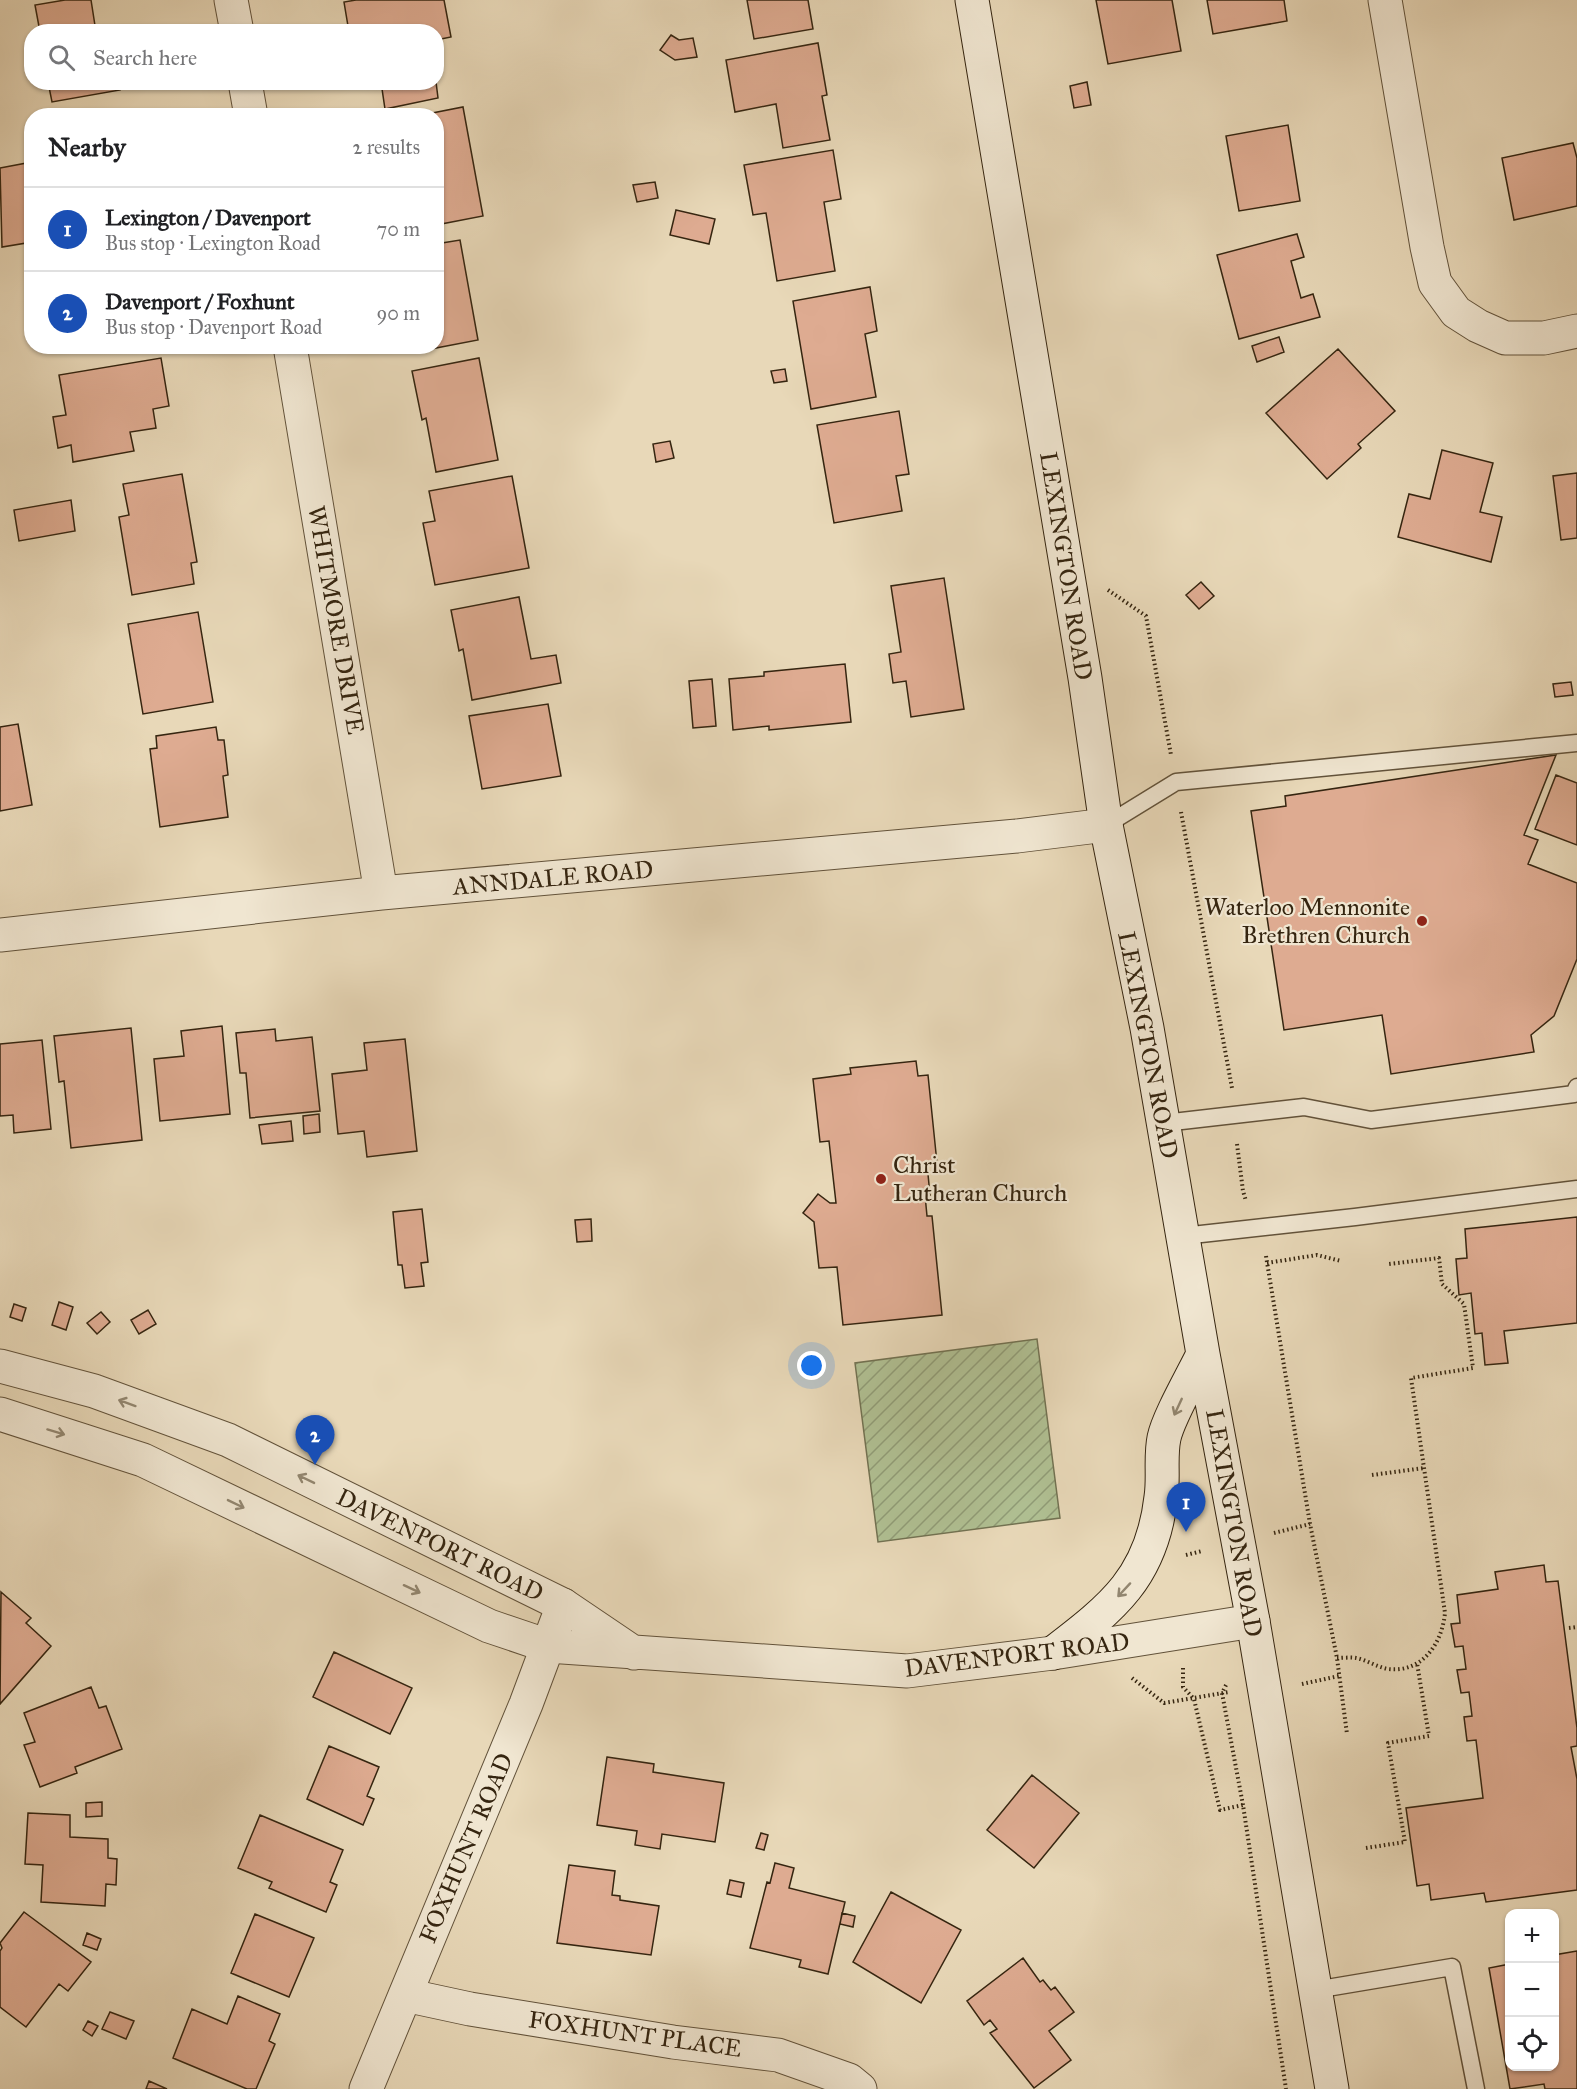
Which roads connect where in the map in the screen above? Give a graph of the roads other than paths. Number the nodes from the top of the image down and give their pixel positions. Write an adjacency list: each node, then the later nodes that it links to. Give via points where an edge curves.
1 (231, 0): 4 (street)
2 (972, 0): 10 (street, LEXINGTON ROAD)
3 (1385, 0): 7 (street, via 1436,283 1456,312 1505,338 1544,338)
4 (236, 24)
5 (246, 90): 6 (street)
6 (250, 108)
7 (1577, 330)
8 (291, 354): 11 (street, WHITMORE DRIVE)
9 (1577, 743): 10 (lane, via 1176,782)
10 (1106, 825): 11 (street, ANNDALE ROAD); 14 (street, LEXINGTON ROAD)
11 (381, 893): 12 (street, ANNDALE ROAD)
12 (0, 935)
13 (1577, 1087): 14 (lane, via 1574,1094 1371,1120 1304,1107)
14 (1164, 1123): 16 (street, LEXINGTON ROAD)
15 (1577, 1189): 16 (lane)
16 (1183, 1236): 17 (street, LEXINGTON ROAD)
17 (1203, 1354): 21 (street, LEXINGTON ROAD); 23 (street, one-way to 23, via 1164,1437 1161,1498 1151,1547 1138,1575 1098,1619)
18 (0, 1366): 20 (street, DAVENPORT ROAD, one-way to 18, via 228,1440 94,1391)
19 (0, 1414): 22 (street, DAVENPORT ROAD, one-way to 22, via 143,1460 489,1626)
20 (563, 1605): 22 (street, FOXHUNT ROAD); 24 (street, DAVENPORT ROAD)
21 (1253, 1621): 23 (street, DAVENPORT ROAD); 25 (street, LEXINGTON ROAD)
22 (548, 1646): 24 (street, DAVENPORT ROAD); 26 (street, FOXHUNT ROAD)
23 (1053, 1653): 24 (street, DAVENPORT ROAD, via 908,1671)
24 (636, 1654)
25 (1316, 1990): 29 (street, LEXINGTON ROAD); 30 (lane, via 1452,1967)
26 (405, 1995): 27 (street, FOXHUNT ROAD); 28 (street, FOXHUNT PLACE, via 662,2041 778,2055 849,2080)
27 (366, 2089)
28 (860, 2089)
29 (1332, 2089)
30 (1476, 2089)

